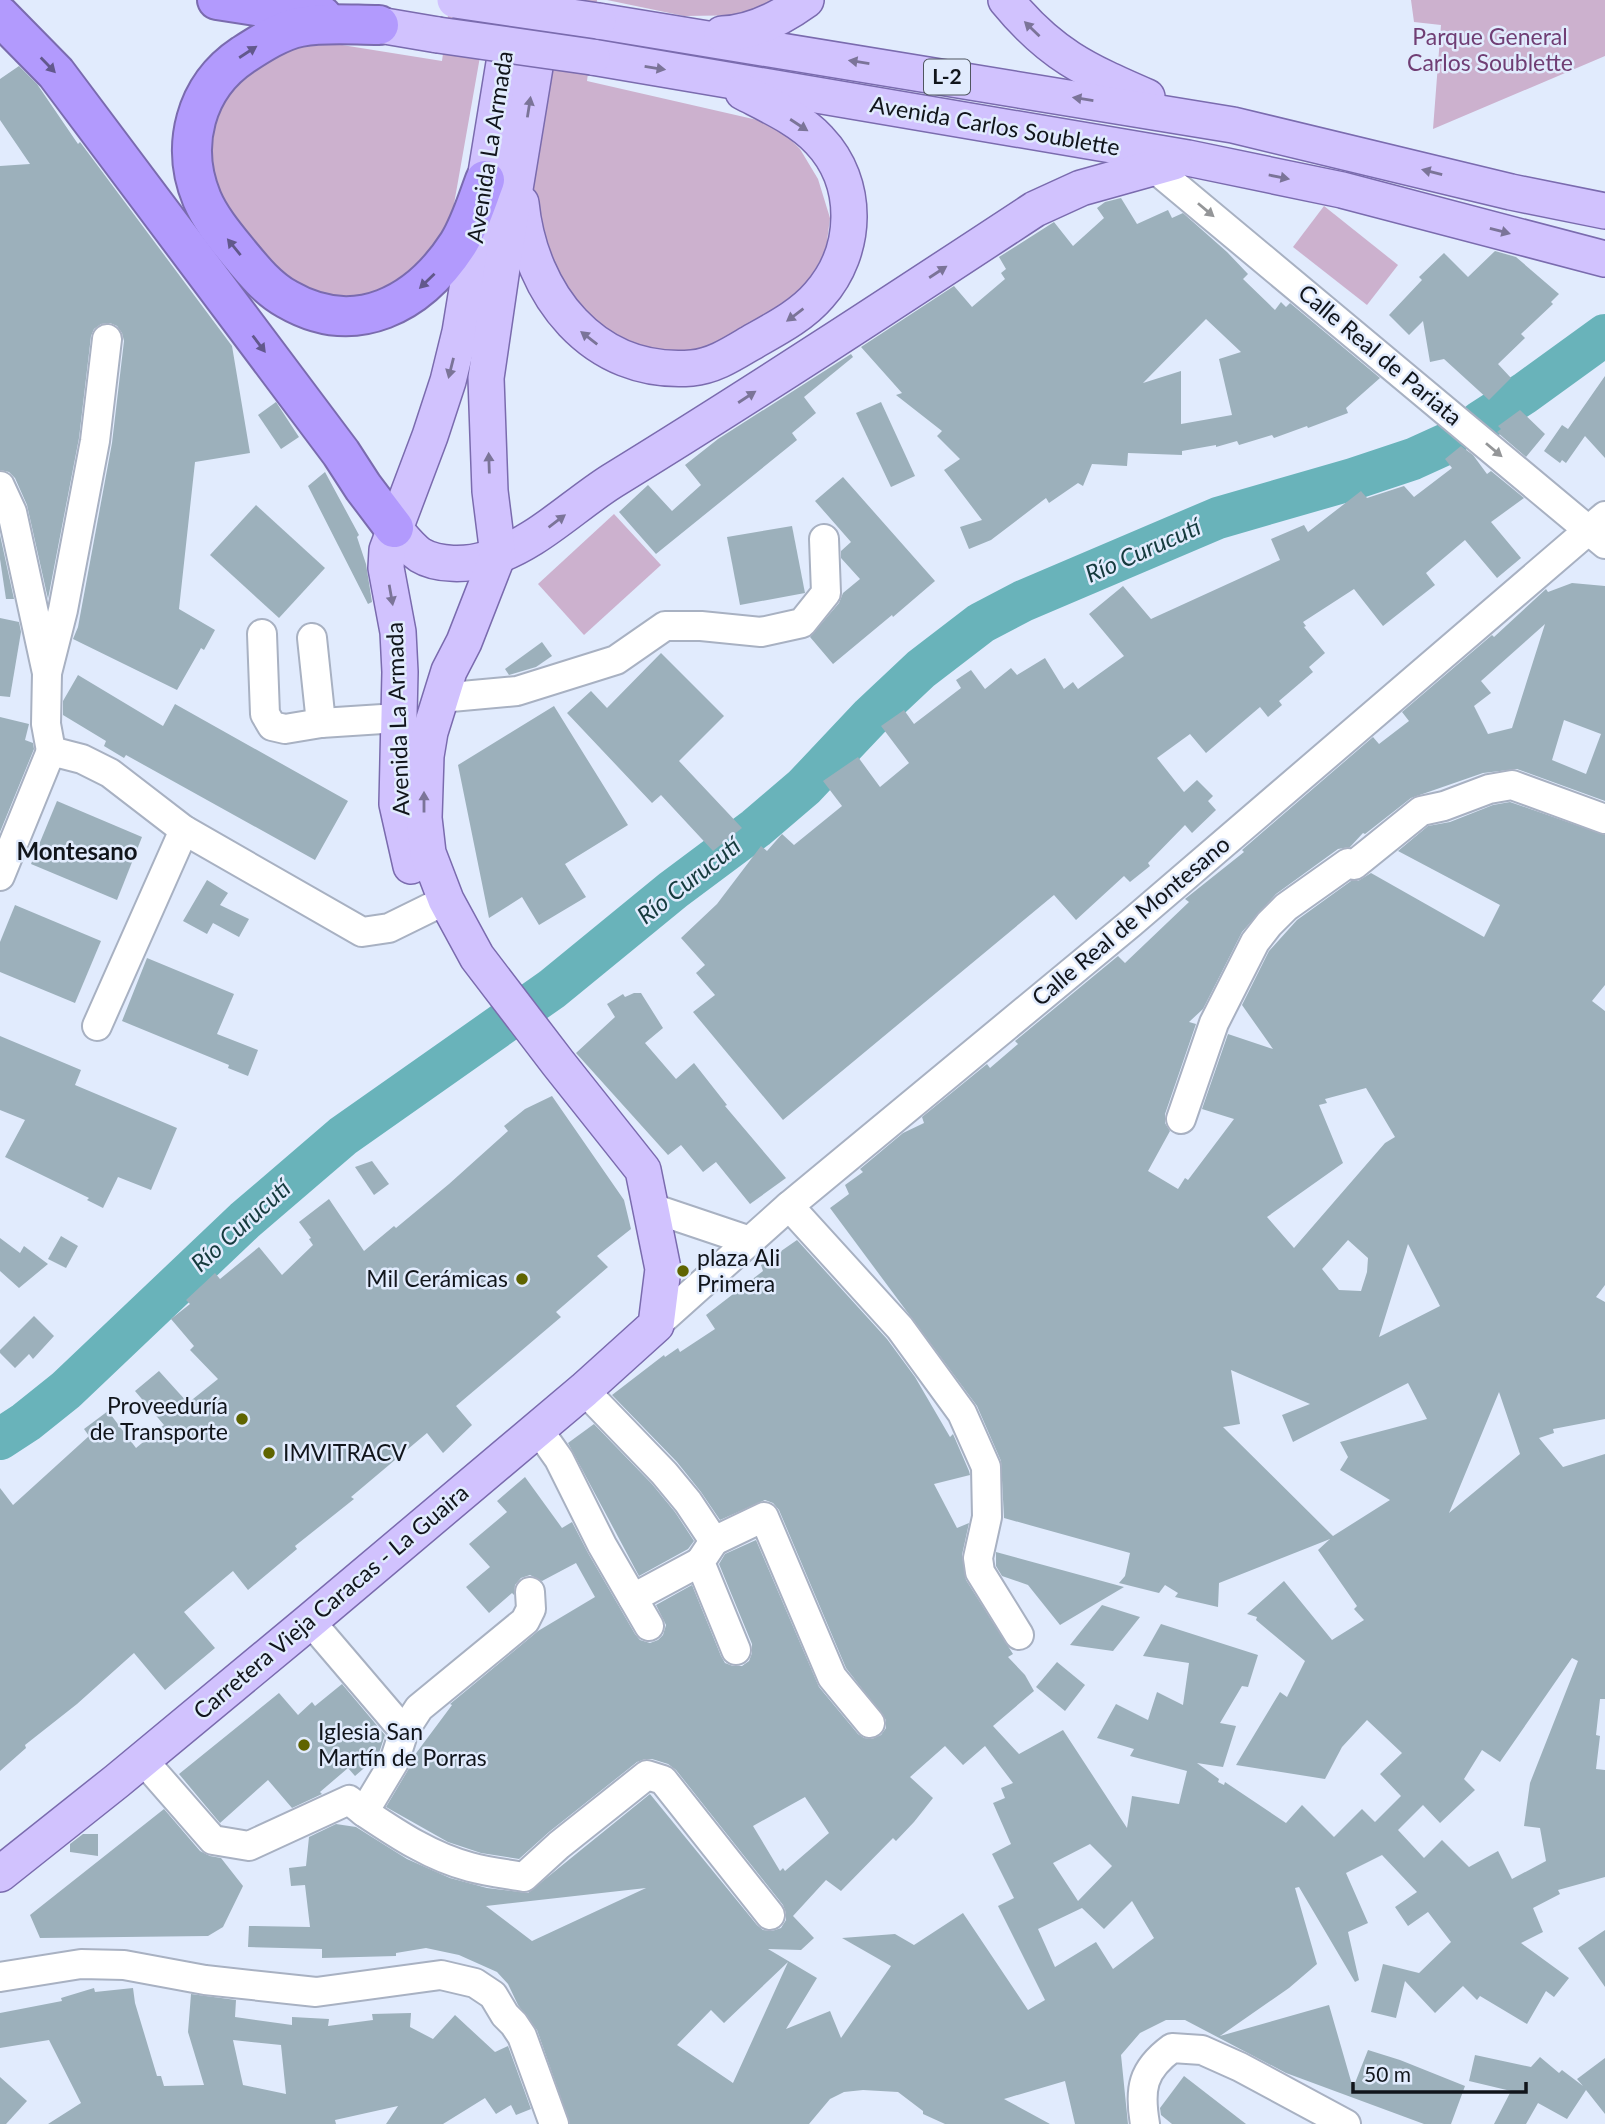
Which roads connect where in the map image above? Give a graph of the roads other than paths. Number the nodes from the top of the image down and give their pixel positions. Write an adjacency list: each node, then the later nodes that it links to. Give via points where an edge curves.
1 (217, 0): 8 (highway, L-2)
2 (455, 0): 9 (main road, Avenida Carlos Soublette / L-2, bridge)
3 (514, 0): 14 (main road, Avenida La Armada)
4 (546, 0): 14 (main road, Avenida La Armada, one-way to 4)
5 (806, 0): 9 (main road, via 755,28)
6 (1006, 0): 11 (main road, one-way to 6, via 1084,68 1052,48)
7 (0, 16): 19 (highway, one-way to 19, via 56,73)
8 (379, 25): 10 (main road, Avenida Carlos Soublette / L-2, one-way to 10, bridge); 14 (highway, one-way to 8, via 431,278 415,293 379,312 356,316 313,310 262,281 202,201 192,160 194,122 201,103 221,72 264,42 299,27)
9 (694, 35): 11 (main road, Avenida Carlos Soublette / L-2, one-way to 9)
10 (719, 79): 12 (main road, Avenida Carlos Soublette / L-2); 14 (main road, one-way to 14, via 819,140 840,171 850,210 839,263 818,297 734,354 693,368 658,368 634,363 589,340 557,305 534,262)
11 (1199, 119): 15 (main road, Avenida Carlos Soublette / L-2, one-way to 11)
12 (1188, 158): 13 (main road); 16 (main road, Avenida Carlos Soublette / L-2, one-way to 16, via 1342,190)
13 (1153, 167): 20 (street, Calle Real de Pariata, one-way to 20); 22 (main road, one-way to 13, via 544,531 606,485 1035,209 1081,188)
14 (501, 177): 19 (main road, Avenida La Armada, one-way to 19, via 448,381); 22 (main road, Avenida La Armada, one-way to 14, via 490,491 486,378)
15 (1600, 210)
16 (1594, 256)
17 (107, 339): 25 (street, via 95,442)
18 (0, 486): 25 (street, via 12,512)
19 (394, 528): 22 (main road, via 420,555 438,562 467,563); 27 (main road, Avenida La Armada, one-way to 27, via 386,568 398,632)
20 (1599, 530): 36 (street, Calle Real de Montesano)
21 (824, 539): 26 (street, via 826,593 802,623 761,632 664,626 616,660 517,691)
22 (498, 555): 26 (main road, Avenida La Armada)
23 (261, 634): 28 (street, via 265,714 272,726 285,729)
24 (312, 638): 28 (street)
25 (47, 673): 29 (street, via 46,724)
26 (440, 698): 33 (main road, Avenida La Armada, one-way to 26, via 424,818 426,757)
27 (398, 718): 28 (street); 33 (main road, Avenida La Armada, via 397,804 409,861)
28 (321, 723)
29 (51, 751): 31 (street, via 110,773); 32 (street)
30 (1605, 819): 35 (street, via 1512,785 1421,811 1354,865 1348,863 1286,907 1269,924 1214,1023)
31 (184, 830): 33 (street, via 362,932 389,928); 34 (street)
32 (0, 876)
33 (438, 904): 37 (main road, Avenida La Armada, via 470,961)
34 (97, 1026)
35 (1181, 1119)
36 (789, 1206): 38 (street, Calle Real de Montesano); 47 (street, via 900,1328 961,1413 986,1467 987,1517 978,1558 980,1572)
37 (652, 1208): 38 (street); 39 (main road, Avenida La Armada, via 663,1269)
38 (750, 1241): 39 (street, Calle Real de Montesano)
39 (656, 1325): 40 (main road, Carretera Vieja Caracas - La Guaira)
40 (584, 1390): 41 (main road, Carretera Vieja Caracas - La Guaira); 42 (street, via 688,1502)
41 (537, 1427): 44 (street, via 559,1459); 45 (main road, Carretera Vieja Caracas - La Guaira)
42 (707, 1552): 44 (street); 48 (street); 49 (street, via 764,1517 832,1677)
43 (530, 1592): 50 (street, via 531,1609 525,1621 419,1707)
44 (633, 1598): 46 (street)
45 (310, 1621): 50 (street); 51 (main road, Carretera Vieja Caracas - La Guaira)
46 (649, 1626)
47 (1019, 1635)
48 (736, 1650)
49 (870, 1723)
50 (404, 1731): 52 (street, via 394,1762)
51 (143, 1760): 52 (street, via 213,1840 249,1846 348,1800); 53 (main road, Carretera Vieja Caracas - La Guaira)
52 (364, 1812): 54 (street, via 437,1856 524,1877 647,1775 663,1780)
53 (0, 1874)
54 (770, 1915)
55 (0, 1977): 56 (street, via 81,1964 124,1965 219,1982 316,1992 440,1975 475,1983 493,1995 522,2036)
56 (554, 2124)
57 (1145, 2124): 58 (street, via 1141,2100 1147,2077 1157,2059 1172,2048 1202,2050)
58 (1346, 2124)

